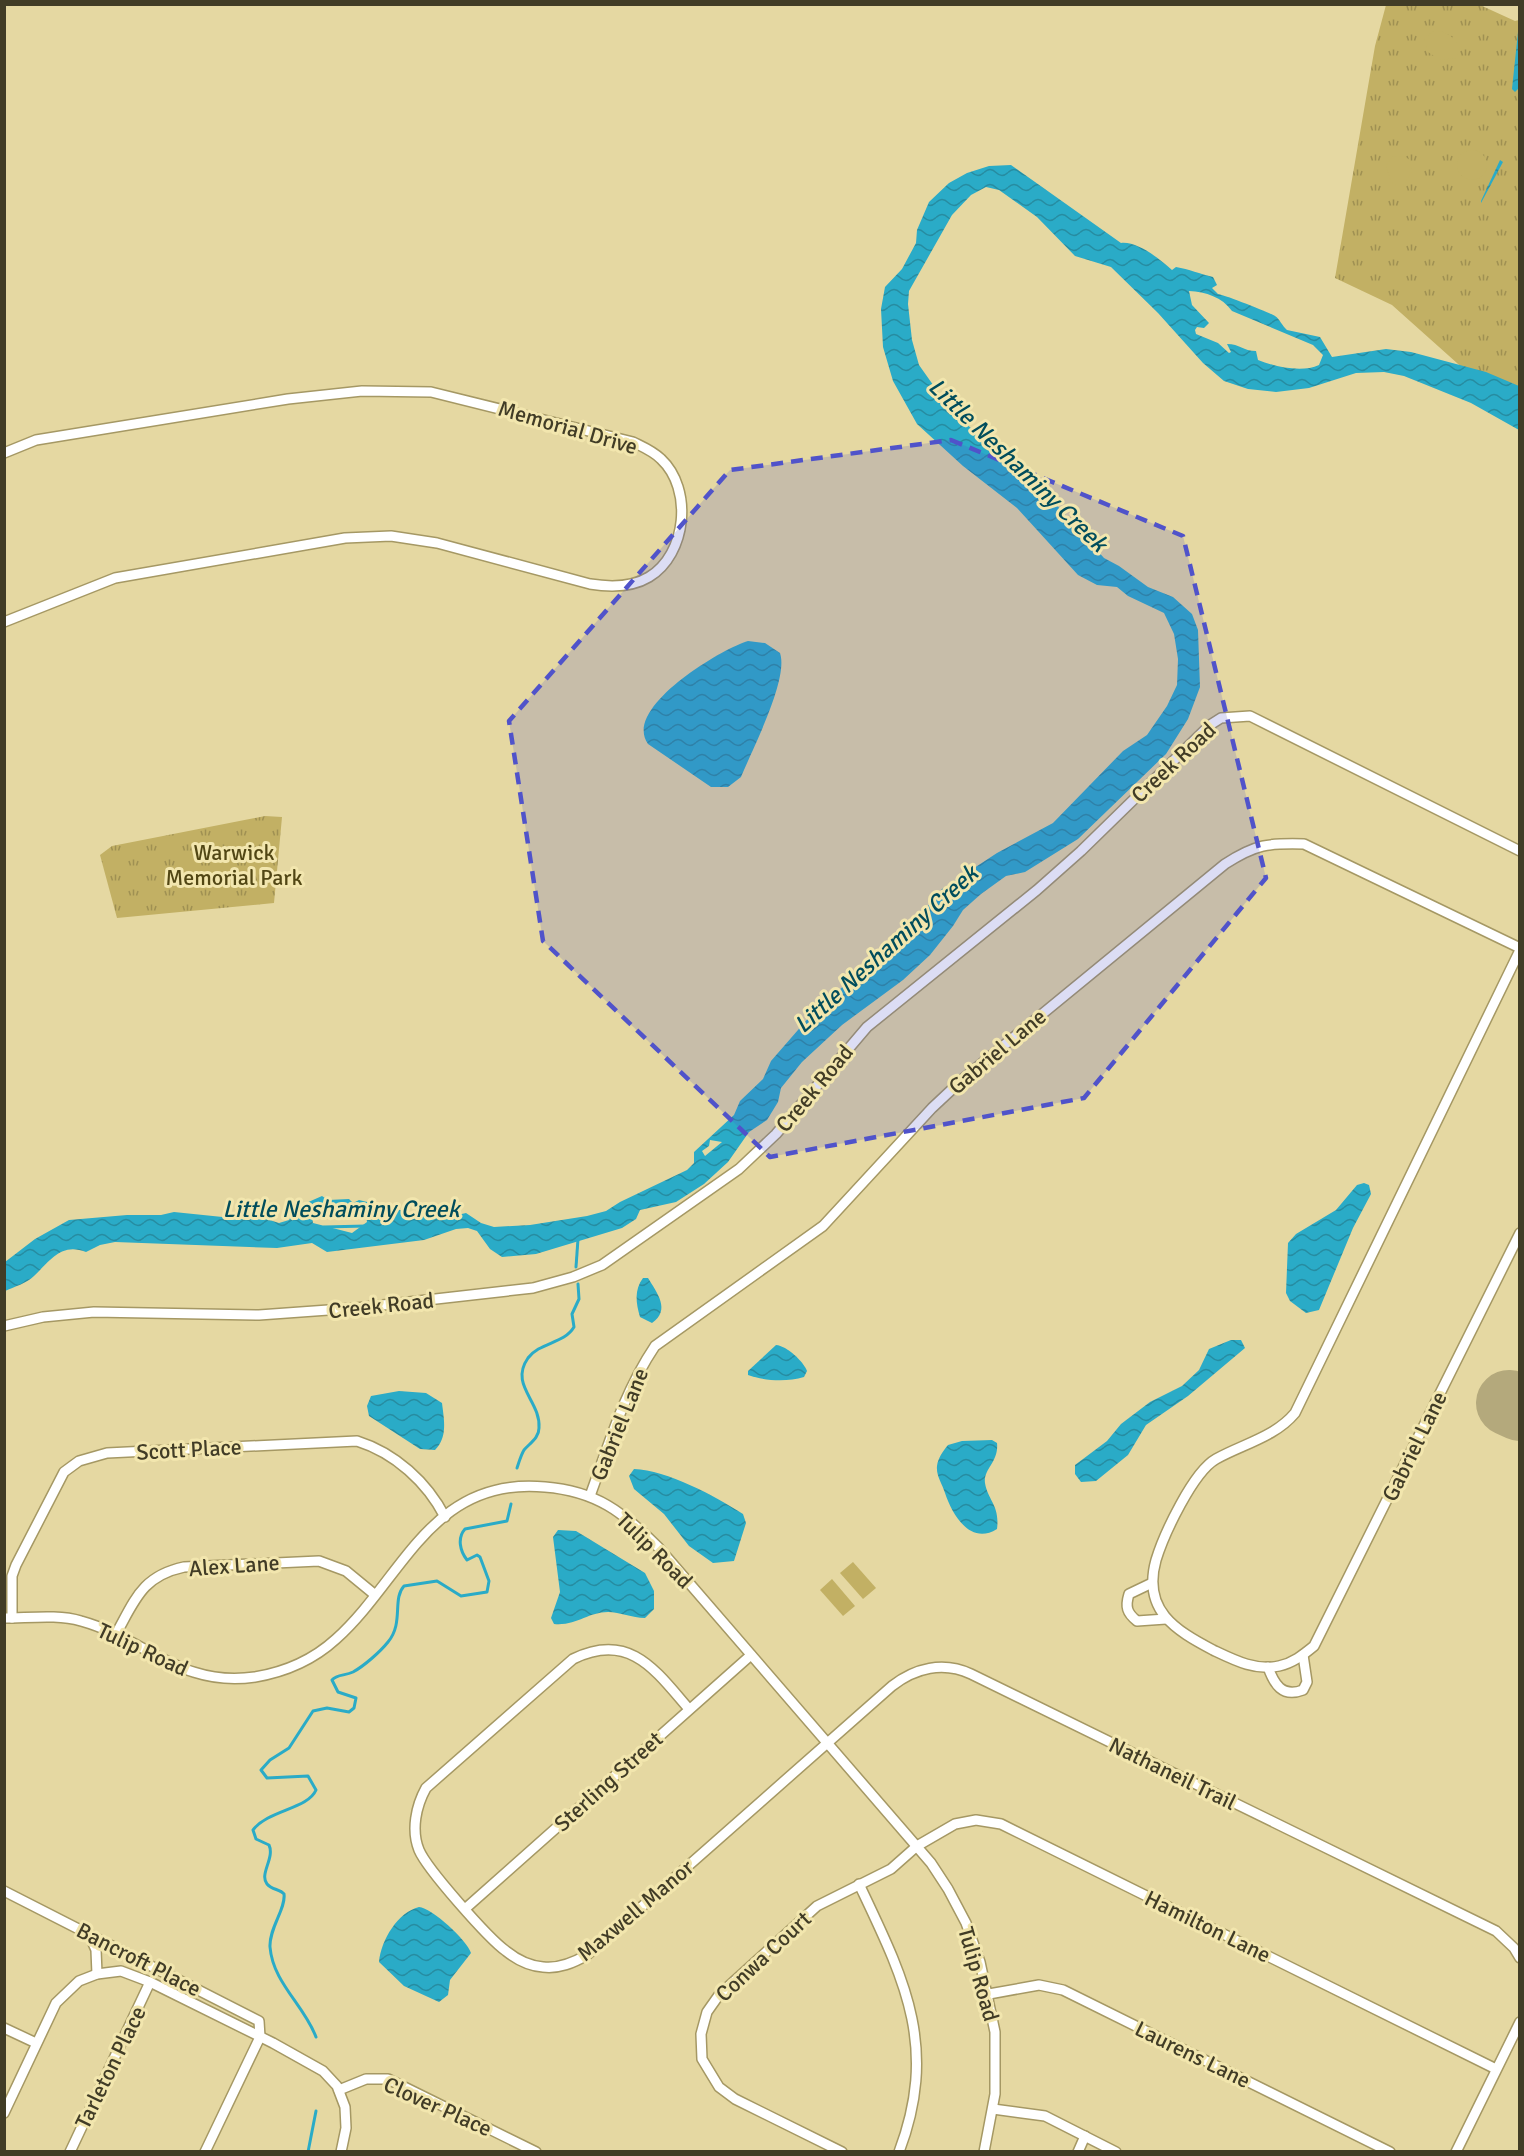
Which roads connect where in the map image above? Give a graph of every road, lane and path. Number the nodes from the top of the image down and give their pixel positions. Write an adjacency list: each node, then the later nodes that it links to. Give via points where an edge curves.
1 (4, 453): 2 (street, Memorial Drive, via 36,440 288,399 362,391 431,392 622,440 651,451 663,460 675,480 682,495 682,512 672,551 661,568 628,585 590,584 437,543 391,536 345,538 115,578)
2 (4, 622)
3 (1520, 851): 6 (street, Creek Road, via 1250,716 1221,718 1081,851 867,1027 751,1158 720,1184 602,1265 533,1288 356,1308 259,1315 94,1312)
4 (1520, 949): 7 (street, Gabriel Lane, via 1304,844 1267,844 1250,849 1225,864 963,1079 823,1226 655,1346 627,1394); 9 (street, Gabriel Lane, via 1295,1413 1278,1429 1202,1470 1161,1546)
5 (1520, 1233): 15 (street, Gabriel Lane, via 1328,1621 1314,1646)
6 (4, 1326)
7 (590, 1496): 8 (street, Tulip Road, via 550,1487 513,1487 472,1499); 14 (street, Tulip Road, via 638,1527)
8 (446, 1517): 10 (street, Tulip Road, via 421,1537); 11 (street, Scott Place, via 426,1486 388,1455 357,1441 107,1453 79,1461 57,1480 16,1565)
9 (1152, 1583): 12 (street, Gabriel Lane); 12 (street, via 1129,1594 1129,1615 1137,1621)
10 (374, 1594): 13 (street, Tulip Road, via 346,1629 323,1649 301,1664 255,1677 224,1678 186,1672); 13 (street, Alex Lane, via 346,1571 319,1561 184,1567 148,1582)
11 (8, 1618): 13 (street, Tulip Road, via 81,1620)
12 (1166, 1619): 16 (street, Gabriel Lane, via 1180,1632 1232,1659)
13 (116, 1634)
14 (752, 1655): 17 (street, Sterling Street); 18 (street, Tulip Road)
15 (1303, 1655): 16 (street, Gabriel Lane, via 1292,1662); 16 (street, via 1307,1682 1303,1690 1294,1693 1274,1685)
16 (1268, 1667)
17 (689, 1709): 22 (street, Sterling Street); 22 (street, Maxwell Manor, via 642,1659 610,1650 590,1653 559,1669 433,1780 418,1806 417,1841 431,1869)
18 (828, 1744): 19 (street, Tulip Road); 22 (street, Maxwell Manor, via 587,1955 570,1964 543,1967 517,1959); 24 (street, Nathaneil Trail, via 913,1672 962,1670 1496,1931)
19 (917, 1846): 20 (street, Conwa Court, via 891,1869); 27 (street, Tulip Road, via 937,1870 966,1923); 32 (street, Hamilton Lane, via 955,1824 976,1820 1001,1824)
20 (859, 1884): 41 (street, Conwa Court, via 817,1906 719,1995 707,2012 701,2034 702,2059 726,2094); 42 (street, via 903,1978 914,2028 915,2094)
21 (4, 1891): 23 (street, Bancroft Place)
22 (466, 1908)
23 (89, 1934): 25 (street, via 96,1950); 30 (street, Bancroft Place, via 259,2021)
24 (1520, 1958)
25 (97, 1974): 26 (street, via 121,1971); 31 (street, via 63,1994)
26 (150, 1982): 30 (street); 37 (street, Tarleton Place)
27 (989, 1994): 34 (street, Tulip Road, via 997,2051); 46 (street, Laurens Lane, via 1039,1985 1063,1990)
28 (1520, 2022): 32 (street)
29 (4, 2028): 31 (street)
30 (260, 2037): 33 (street, via 317,2067); 38 (street)
31 (36, 2043): 35 (street)
32 (1496, 2069): 47 (street)
33 (339, 2090): 39 (street, via 346,2118); 40 (street, Clover Place, via 366,2079 388,2079)
34 (993, 2109): 36 (street, via 1045,2116); 43 (street, Tulip Road)
35 (4, 2113)
36 (1085, 2136): 44 (street); 45 (street)
37 (70, 2151)
38 (205, 2151)
39 (341, 2151)
40 (536, 2151)
41 (842, 2151)
42 (899, 2151)
43 (984, 2151)
44 (1078, 2151)
45 (1116, 2151)
46 (1390, 2151)
47 (1456, 2151)

